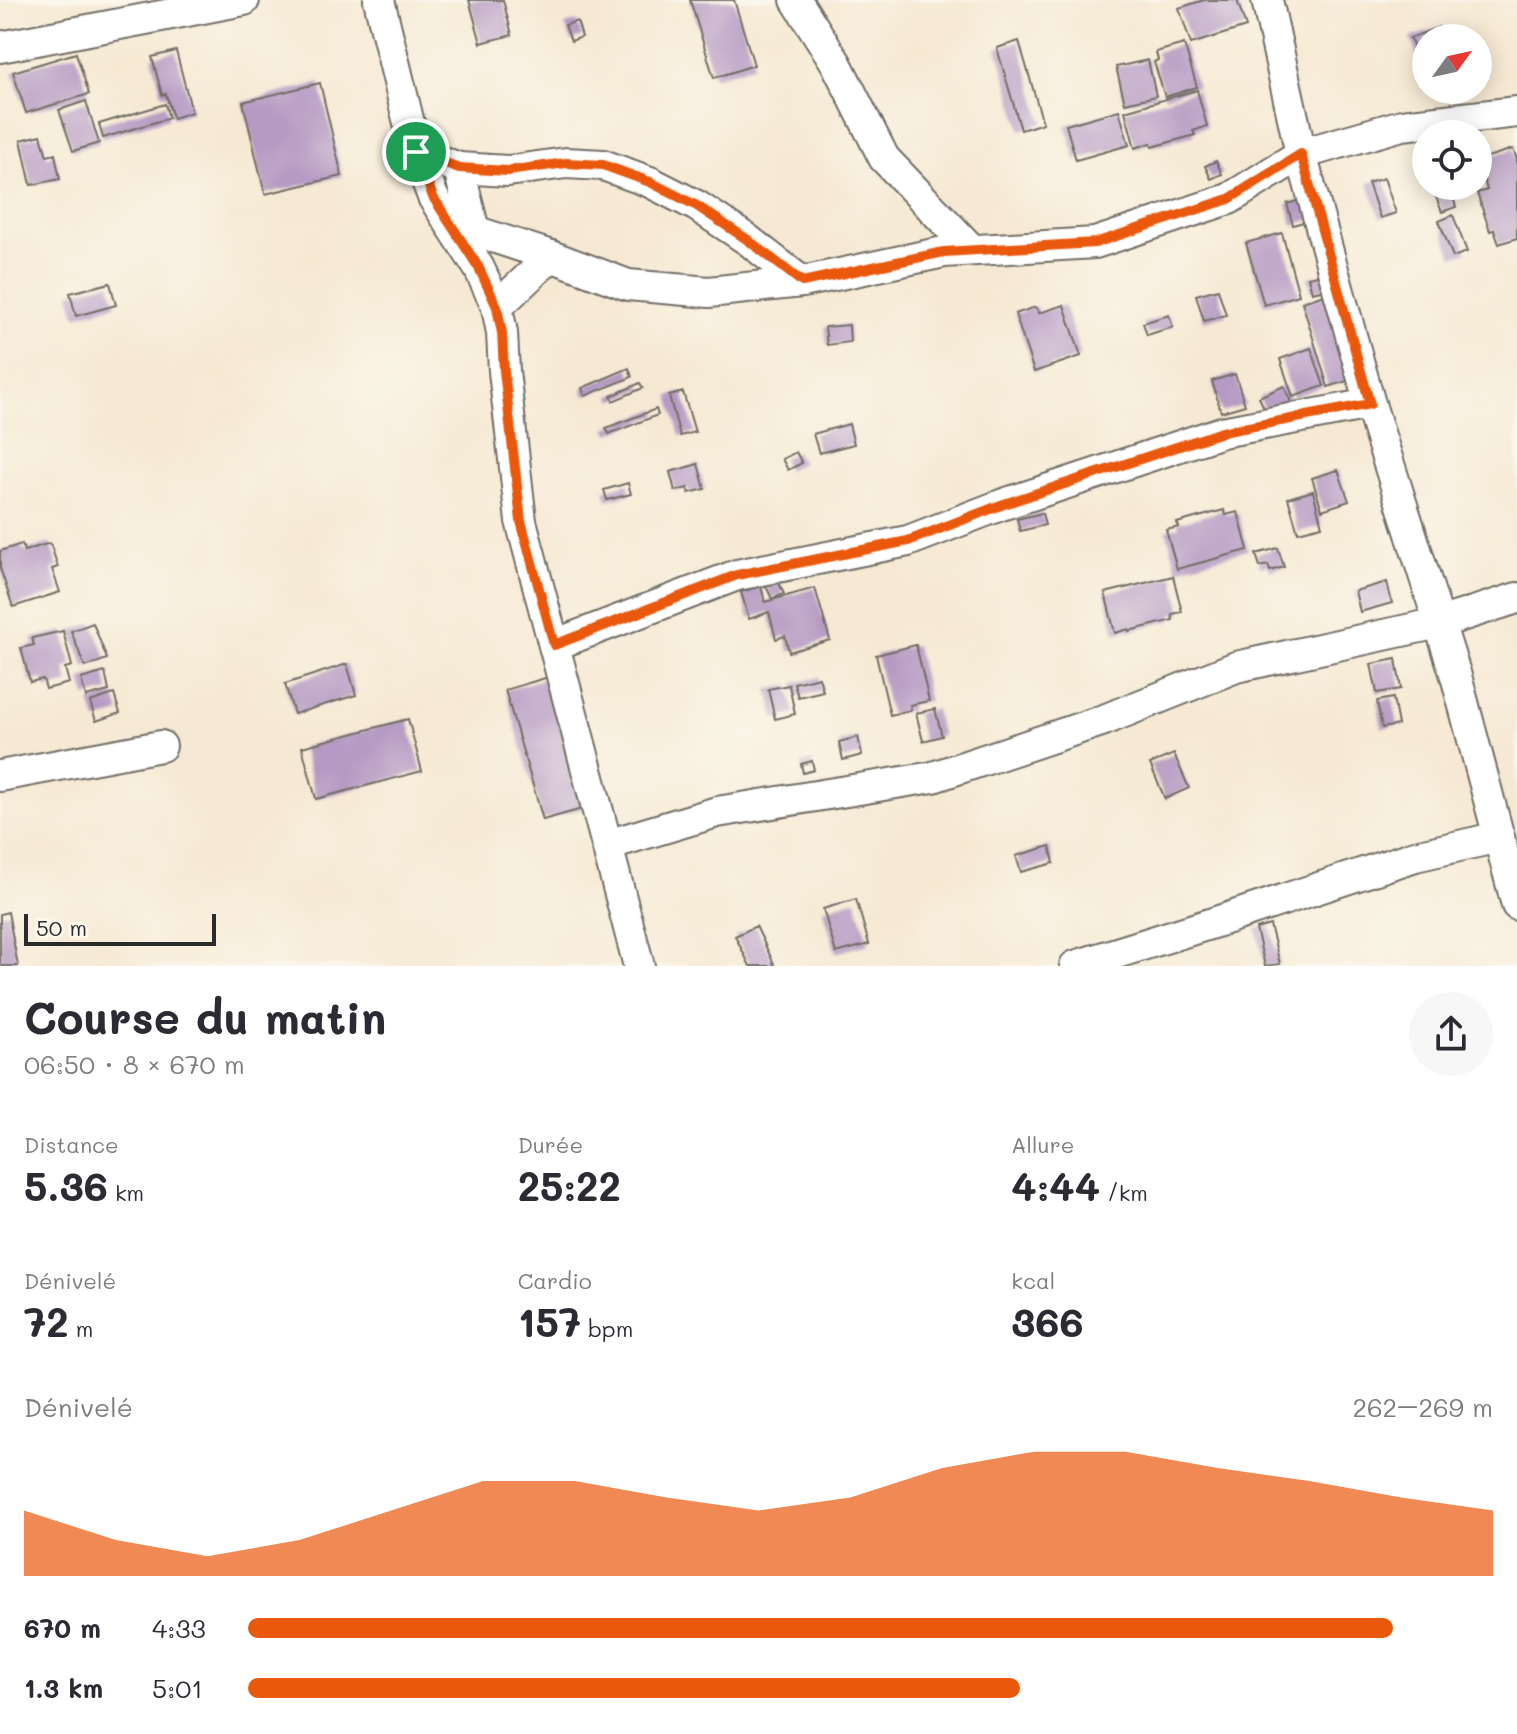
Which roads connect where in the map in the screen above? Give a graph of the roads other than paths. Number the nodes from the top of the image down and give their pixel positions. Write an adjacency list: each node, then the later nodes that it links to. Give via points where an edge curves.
1 (244, 0): 5 (street)
2 (379, 0): 7 (street)
3 (796, 0): 11 (street, via 836,63 884,158)
4 (1267, 0): 8 (street)
5 (0, 47)
6 (1517, 112): 8 (street, via 1402,125)
7 (416, 152): 9 (street); 10 (street, via 433,197)
8 (1301, 154): 11 (street, via 1229,199 1095,243); 15 (street)
9 (459, 168): 10 (street); 13 (street, via 508,171 566,163 603,165 697,206)
10 (462, 227): 12 (street); 14 (street)
11 (972, 250): 13 (street)
12 (551, 256): 13 (street, via 628,285 709,292); 14 (street)
13 (802, 282)
14 (497, 307): 18 (street, via 521,521)
15 (1370, 404): 17 (street); 18 (street, via 1222,432 908,541 737,575)
16 (1517, 598): 17 (street)
17 (1439, 623): 21 (street); 22 (street, via 1236,667 1104,720 933,777 717,812)
18 (554, 645): 22 (street)
19 (161, 746): 20 (street)
20 (0, 776)
21 (1499, 837): 23 (street); 25 (street, via 1415,856)
22 (607, 845): 24 (street)
23 (1517, 905)
24 (639, 966)
25 (1075, 966)

